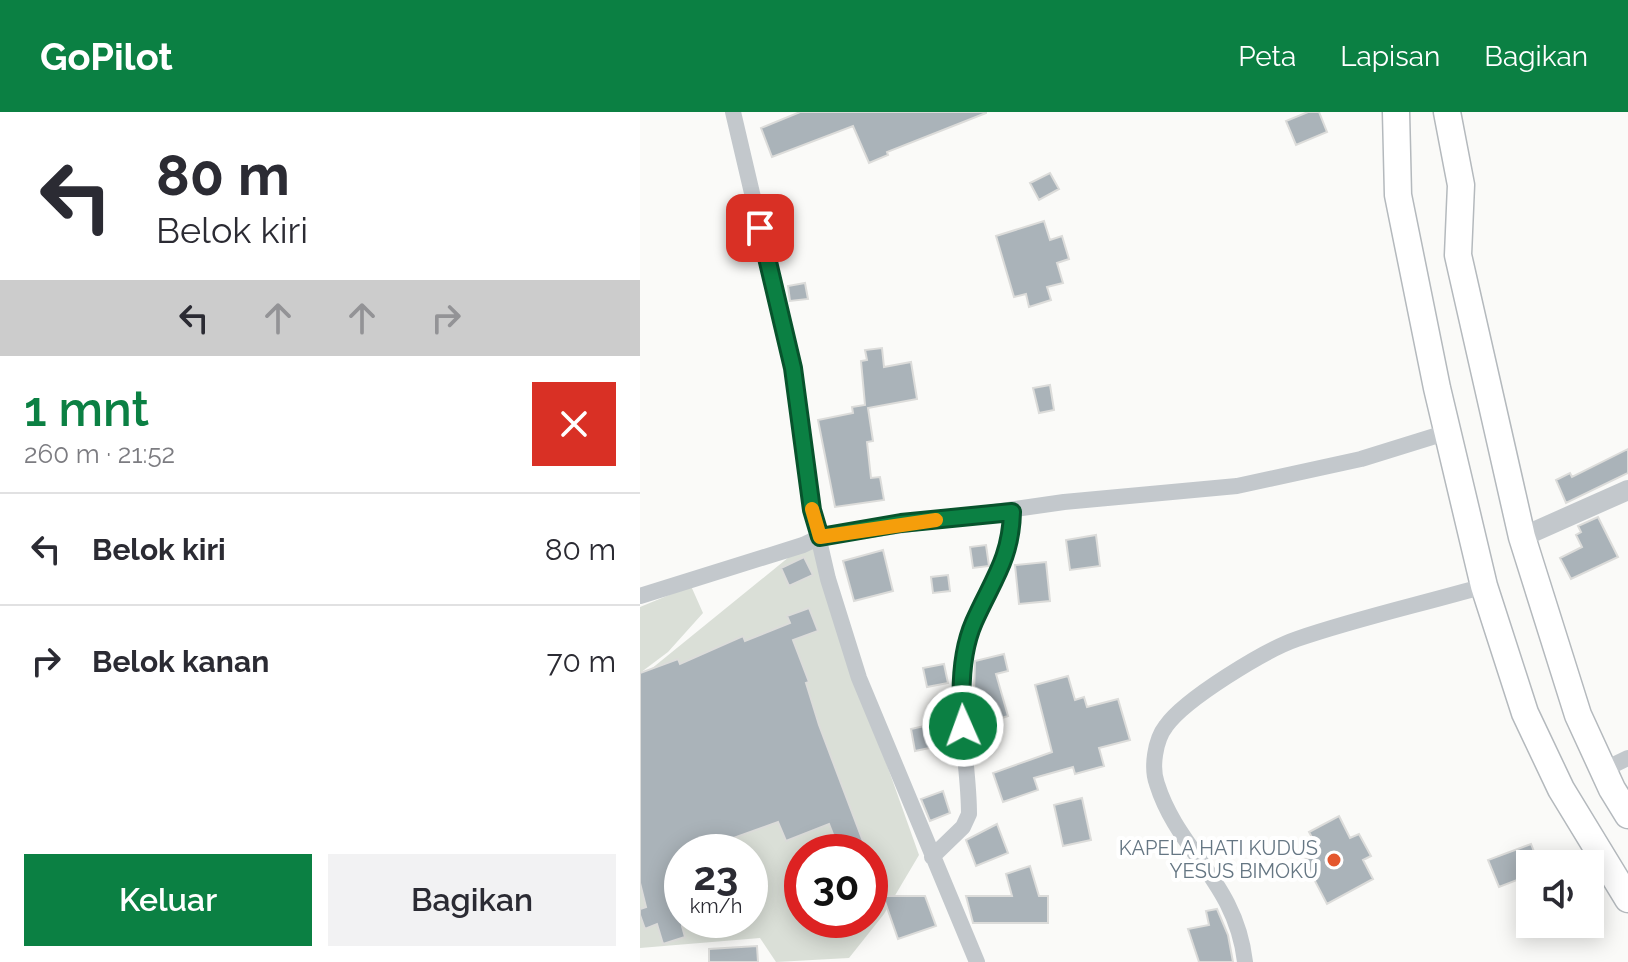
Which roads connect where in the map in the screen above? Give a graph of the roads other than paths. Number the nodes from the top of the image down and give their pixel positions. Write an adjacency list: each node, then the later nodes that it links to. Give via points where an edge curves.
1 (733, 112): 7 (street, via 793,368)
2 (1396, 112): 4 (highway, via 1398,195)
3 (1447, 112): 8 (highway, via 1461,185 1458,255)
4 (1448, 432): 6 (street, via 1361,459 1237,486); 9 (highway)
5 (1628, 490): 8 (street)
6 (1012, 512): 7 (street); 14 (street, via 1005,561 973,623 965,653 960,697 969,814)
7 (820, 537): 10 (street); 14 (street, via 859,678)
8 (1522, 537): 12 (highway, via 1578,715)
9 (1484, 586): 15 (highway, via 1525,713 1561,789); 17 (street, via 1295,639 1249,662 1165,726 1157,746 1157,787 1223,891)
10 (640, 596)
11 (1628, 758): 12 (street)
12 (1603, 770): 13 (highway)
13 (1628, 815)
14 (932, 857): 16 (street)
15 (1628, 899)
16 (977, 962)
17 (1245, 962)

